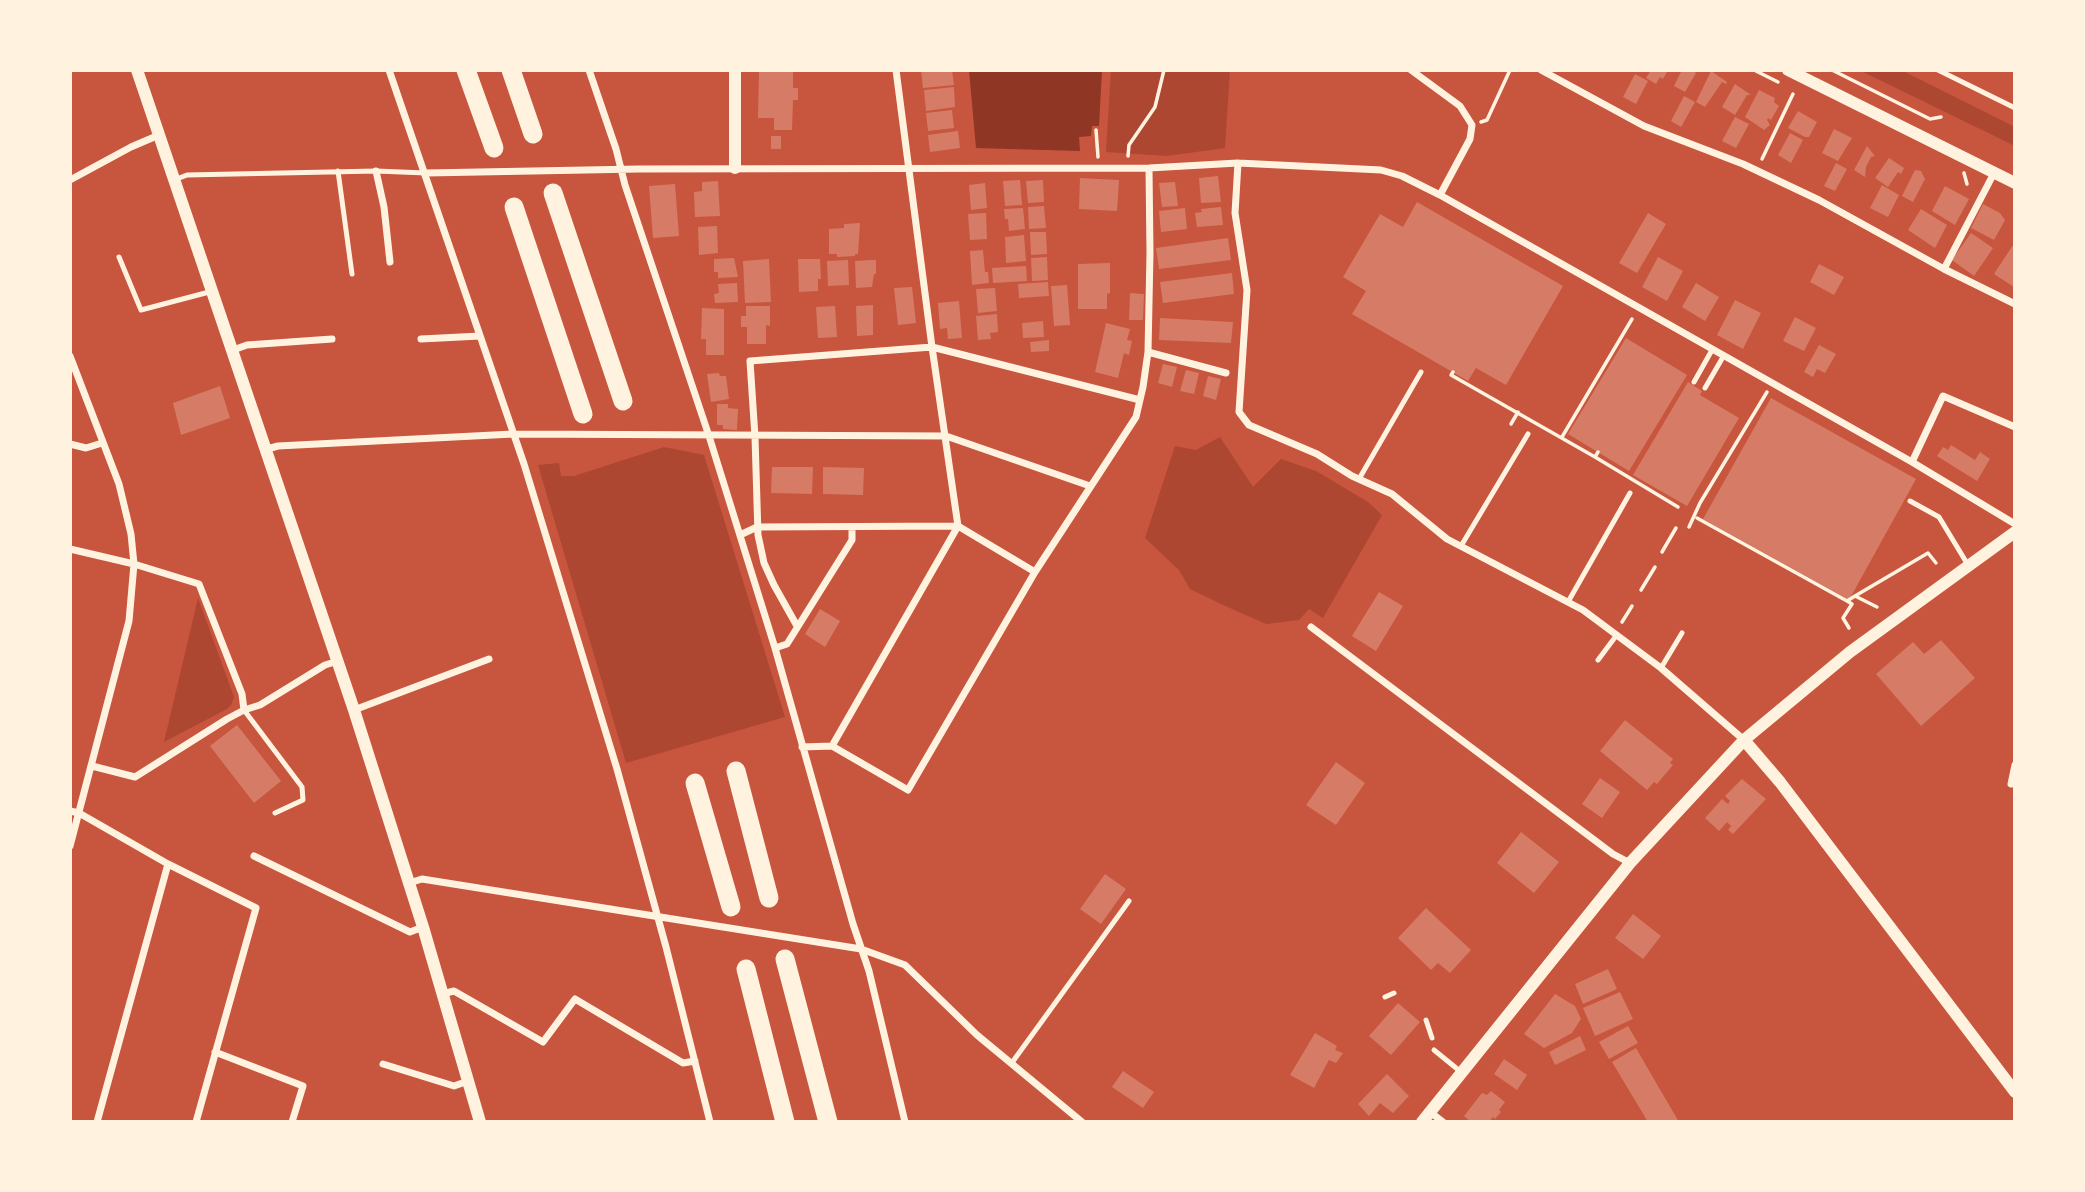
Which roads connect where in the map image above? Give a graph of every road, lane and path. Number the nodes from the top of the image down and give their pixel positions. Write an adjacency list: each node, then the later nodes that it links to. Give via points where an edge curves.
1 (137, 70): 21 (street)
2 (389, 70): 33 (street)
3 (467, 70): 22 (highway)
4 (511, 70): 20 (highway)
5 (589, 70): 26 (street)
6 (734, 70): 27 (street)
7 (896, 70): 28 (street)
8 (1164, 70): 29 (path, via 1156,107 1129,145)
9 (1411, 70): 18 (street, via 1460,106)
10 (1510, 70): 18 (path, via 1487,120)
11 (1541, 70): 31 (street, via 1644,126)
12 (1788, 70): 34 (street)
13 (1832, 70): 17 (path, via 1930,118)
14 (1938, 70): 16 (lane)
15 (1793, 94): 31 (path)
16 (2015, 108)
17 (1941, 117)
18 (1472, 125): 39 (street, via 1470,139)
19 (1096, 130): 23 (path)
20 (533, 134)
21 (159, 135): 35 (street); 36 (street)
22 (494, 148)
23 (1097, 153)
24 (1238, 163): 25 (street); 39 (street, via 1381,170); 80 (street, via 1236,213 1247,290 1239,412 1249,425 1317,454)
25 (1149, 168): 29 (street); 54 (street)
26 (621, 169): 27 (street); 33 (street); 71 (street)
27 (736, 169): 28 (street)
28 (909, 169): 29 (street); 51 (street)
29 (1127, 169)
30 (376, 171): 32 (lane); 33 (lane); 42 (street)
31 (1756, 171): 43 (street)
32 (338, 172): 36 (lane, via 187,175); 44 (lane)
33 (426, 173): 48 (street)
34 (1994, 173): 37 (street); 43 (street)
35 (70, 180)
36 (174, 180): 45 (street)
37 (2015, 183)
38 (553, 192): 64 (highway)
39 (1440, 195): 47 (street)
40 (514, 207): 66 (highway)
41 (120, 257): 45 (lane, via 141,310)
42 (390, 262)
43 (1944, 269): 46 (street)
44 (352, 274)
45 (213, 291): 52 (street)
46 (2015, 303)
47 (1639, 308): 53 (street); 74 (path)
48 (480, 336): 50 (street); 69 (street)
49 (332, 339): 52 (street)
50 (421, 340)
51 (932, 347): 63 (street); 72 (street); 73 (street, via 750,361)
52 (233, 350): 77 (street)
53 (1712, 350): 56 (street); 60 (lane)
54 (1148, 352): 59 (street); 63 (street)
55 (70, 356): 75 (street)
56 (1723, 357): 61 (street); 62 (lane)
57 (1421, 372): 80 (lane)
58 (1453, 372): 65 (path, via 1451,375)
59 (1226, 373)
60 (1694, 382)
61 (1772, 385): 79 (street); 89 (path)
62 (1705, 388)
63 (1140, 400): 81 (street, via 1136,417)
64 (623, 401)
65 (1518, 412): 67 (path); 74 (path)
66 (583, 414)
67 (1511, 424)
68 (2015, 427): 79 (street, via 1943,396)
69 (513, 434): 71 (street); 77 (street); 139 (street, via 617,769)
70 (1528, 434): 93 (lane)
71 (709, 436): 73 (street); 92 (street)
72 (946, 436): 73 (street); 81 (street); 86 (street)
73 (755, 437): 87 (street)
74 (1562, 437): 78 (path)
75 (102, 443): 76 (street, via 86,448); 96 (street, via 120,484)
76 (70, 444)
77 (267, 449): 116 (street)
78 (1595, 457)
79 (1912, 462): 85 (street)
80 (1359, 479): 93 (street, via 1403,501)
81 (1090, 486): 100 (street)
82 (1630, 493): 103 (lane)
83 (1910, 501): 98 (lane, via 1939,517)
84 (1697, 518): 104 (path)
85 (2015, 524)
86 (958, 526): 88 (street); 100 (street); 121 (street)
87 (757, 527): 88 (street); 92 (street); 108 (street, via 764,563)
88 (852, 527): 108 (street, via 852,540)
89 (1689, 527)
90 (1676, 528): 95 (path)
91 (2015, 532): 98 (street)
92 (740, 535): 113 (street)
93 (1461, 547): 103 (street)
94 (70, 549): 96 (street)
95 (1662, 552)
96 (134, 564): 118 (street, via 199,584); 124 (street, via 129,621)
97 (1936, 564): 102 (path, via 1928,553)
98 (1968, 565): 120 (street, via 1830,667)
99 (1654, 567): 101 (path)
100 (1035, 572): 121 (street, via 908,790)
101 (1640, 590)
102 (1855, 596): 104 (path); 106 (path)
103 (1568, 601): 112 (street)
104 (1847, 601): 110 (path, via 1852,604 1843,618)
105 (1632, 606): 107 (path)
106 (1877, 607)
107 (1622, 622)
108 (797, 626): 113 (street, via 787,643)
109 (1311, 628): 133 (street)
110 (1849, 628)
111 (1682, 634): 117 (lane)
112 (1616, 636): 115 (lane); 117 (street)
113 (775, 648): 122 (street)
114 (489, 659): 119 (street)
115 (1598, 660)
116 (338, 661): 118 (street); 119 (street)
117 (1661, 668): 120 (street)
118 (244, 710): 124 (street, via 135,777); 130 (lane, via 302,787 303,800)
119 (354, 710): 135 (street)
120 (1744, 740): 133 (street); 156 (street)
121 (832, 746): 122 (street)
122 (802, 747): 141 (street)
123 (2015, 765): 127 (street)
124 (92, 766): 129 (street)
125 (736, 771): 136 (highway)
126 (695, 783): 138 (highway)
127 (2011, 784)
128 (70, 811): 129 (street)
129 (79, 813): 131 (street); 134 (street)
130 (275, 813)
131 (70, 846)
132 (254, 856): 140 (street, via 410,932)
133 (1630, 863): 154 (street)
134 (168, 864): 150 (street, via 256,908); 158 (street)
135 (409, 883): 139 (street, via 422,879); 140 (street)
136 (769, 898)
137 (1129, 901): 153 (lane)
138 (732, 906)
139 (655, 914): 141 (street); 151 (street)
140 (423, 927): 145 (street)
141 (861, 949): 153 (street, via 905,965); 165 (street)
142 (785, 959): 164 (highway)
143 (746, 969): 163 (highway)
144 (1394, 993): 146 (lane)
145 (442, 994): 151 (street, via 454,991 543,1042 576,999 683,1063); 155 (street)
146 (1385, 997)
147 (1426, 1020): 148 (lane)
148 (1432, 1038)
149 (1434, 1050): 154 (lane)
150 (215, 1052): 159 (street); 160 (street, via 303,1086)
151 (695, 1061): 162 (street)
152 (383, 1064): 155 (street, via 454,1086)
153 (1011, 1064): 166 (street)
154 (1461, 1072): 157 (street)
155 (468, 1081): 161 (street)
156 (2015, 1092)
157 (1426, 1117): 167 (street)
158 (97, 1122)
159 (196, 1122)
160 (292, 1122)
161 (480, 1122)
162 (710, 1122)
163 (785, 1122)
164 (828, 1122)
165 (905, 1122)
166 (1082, 1122)
167 (1443, 1122)

